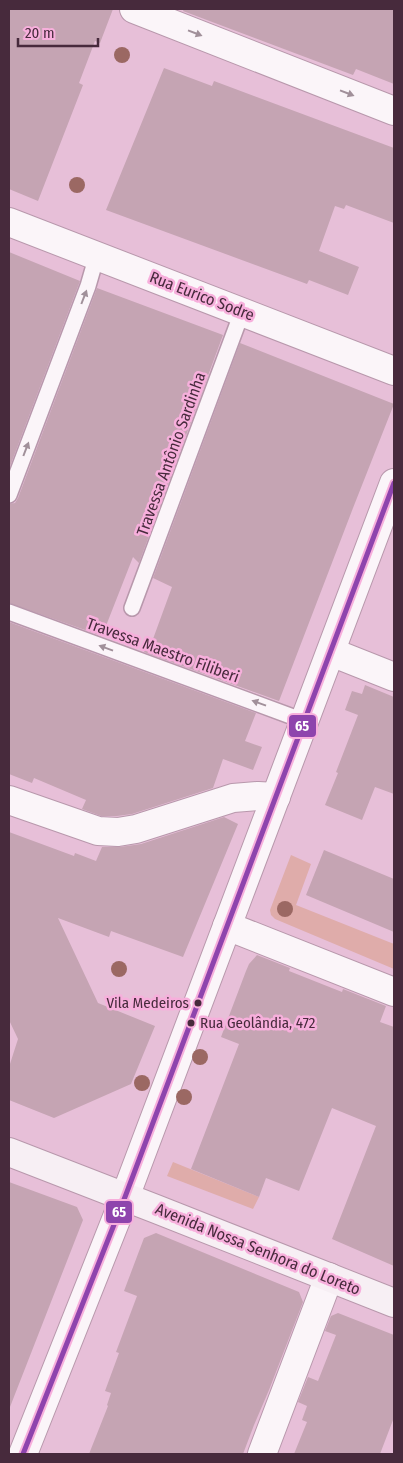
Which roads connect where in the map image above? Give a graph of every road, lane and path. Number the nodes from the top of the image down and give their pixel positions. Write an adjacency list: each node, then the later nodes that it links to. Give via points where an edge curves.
1 (134, 9): 2 (street, one-way to 2)
2 (394, 111)
3 (9, 222): 4 (street, Rua Eurico Sodre)
4 (97, 255): 5 (street, Rua Eurico Sodre); 8 (lane, one-way to 4)
5 (242, 312): 6 (street, Rua Eurico Sodre); 9 (lane, Travessa Antônio Sardinha)
6 (394, 371)
7 (394, 483): 11 (street)
8 (9, 494)
9 (132, 608)
10 (9, 612): 13 (lane, Travessa Maestro Filiberi, one-way to 10)
11 (331, 652): 12 (street); 13 (street)
12 (394, 677)
13 (304, 721): 14 (street)
14 (276, 797): 15 (street, via 233,798 118,832 98,831); 16 (street)
15 (9, 800)
16 (227, 926): 17 (street); 19 (street)
17 (394, 992)
18 (9, 1152): 19 (main road, Avenida Nossa Senhora do Loreto)
19 (125, 1197): 20 (main road, Avenida Nossa Senhora do Loreto); 22 (street)
20 (329, 1277): 21 (main road, Avenida Nossa Senhora do Loreto); 23 (street)
21 (394, 1303)
22 (23, 1454)
23 (262, 1454)

